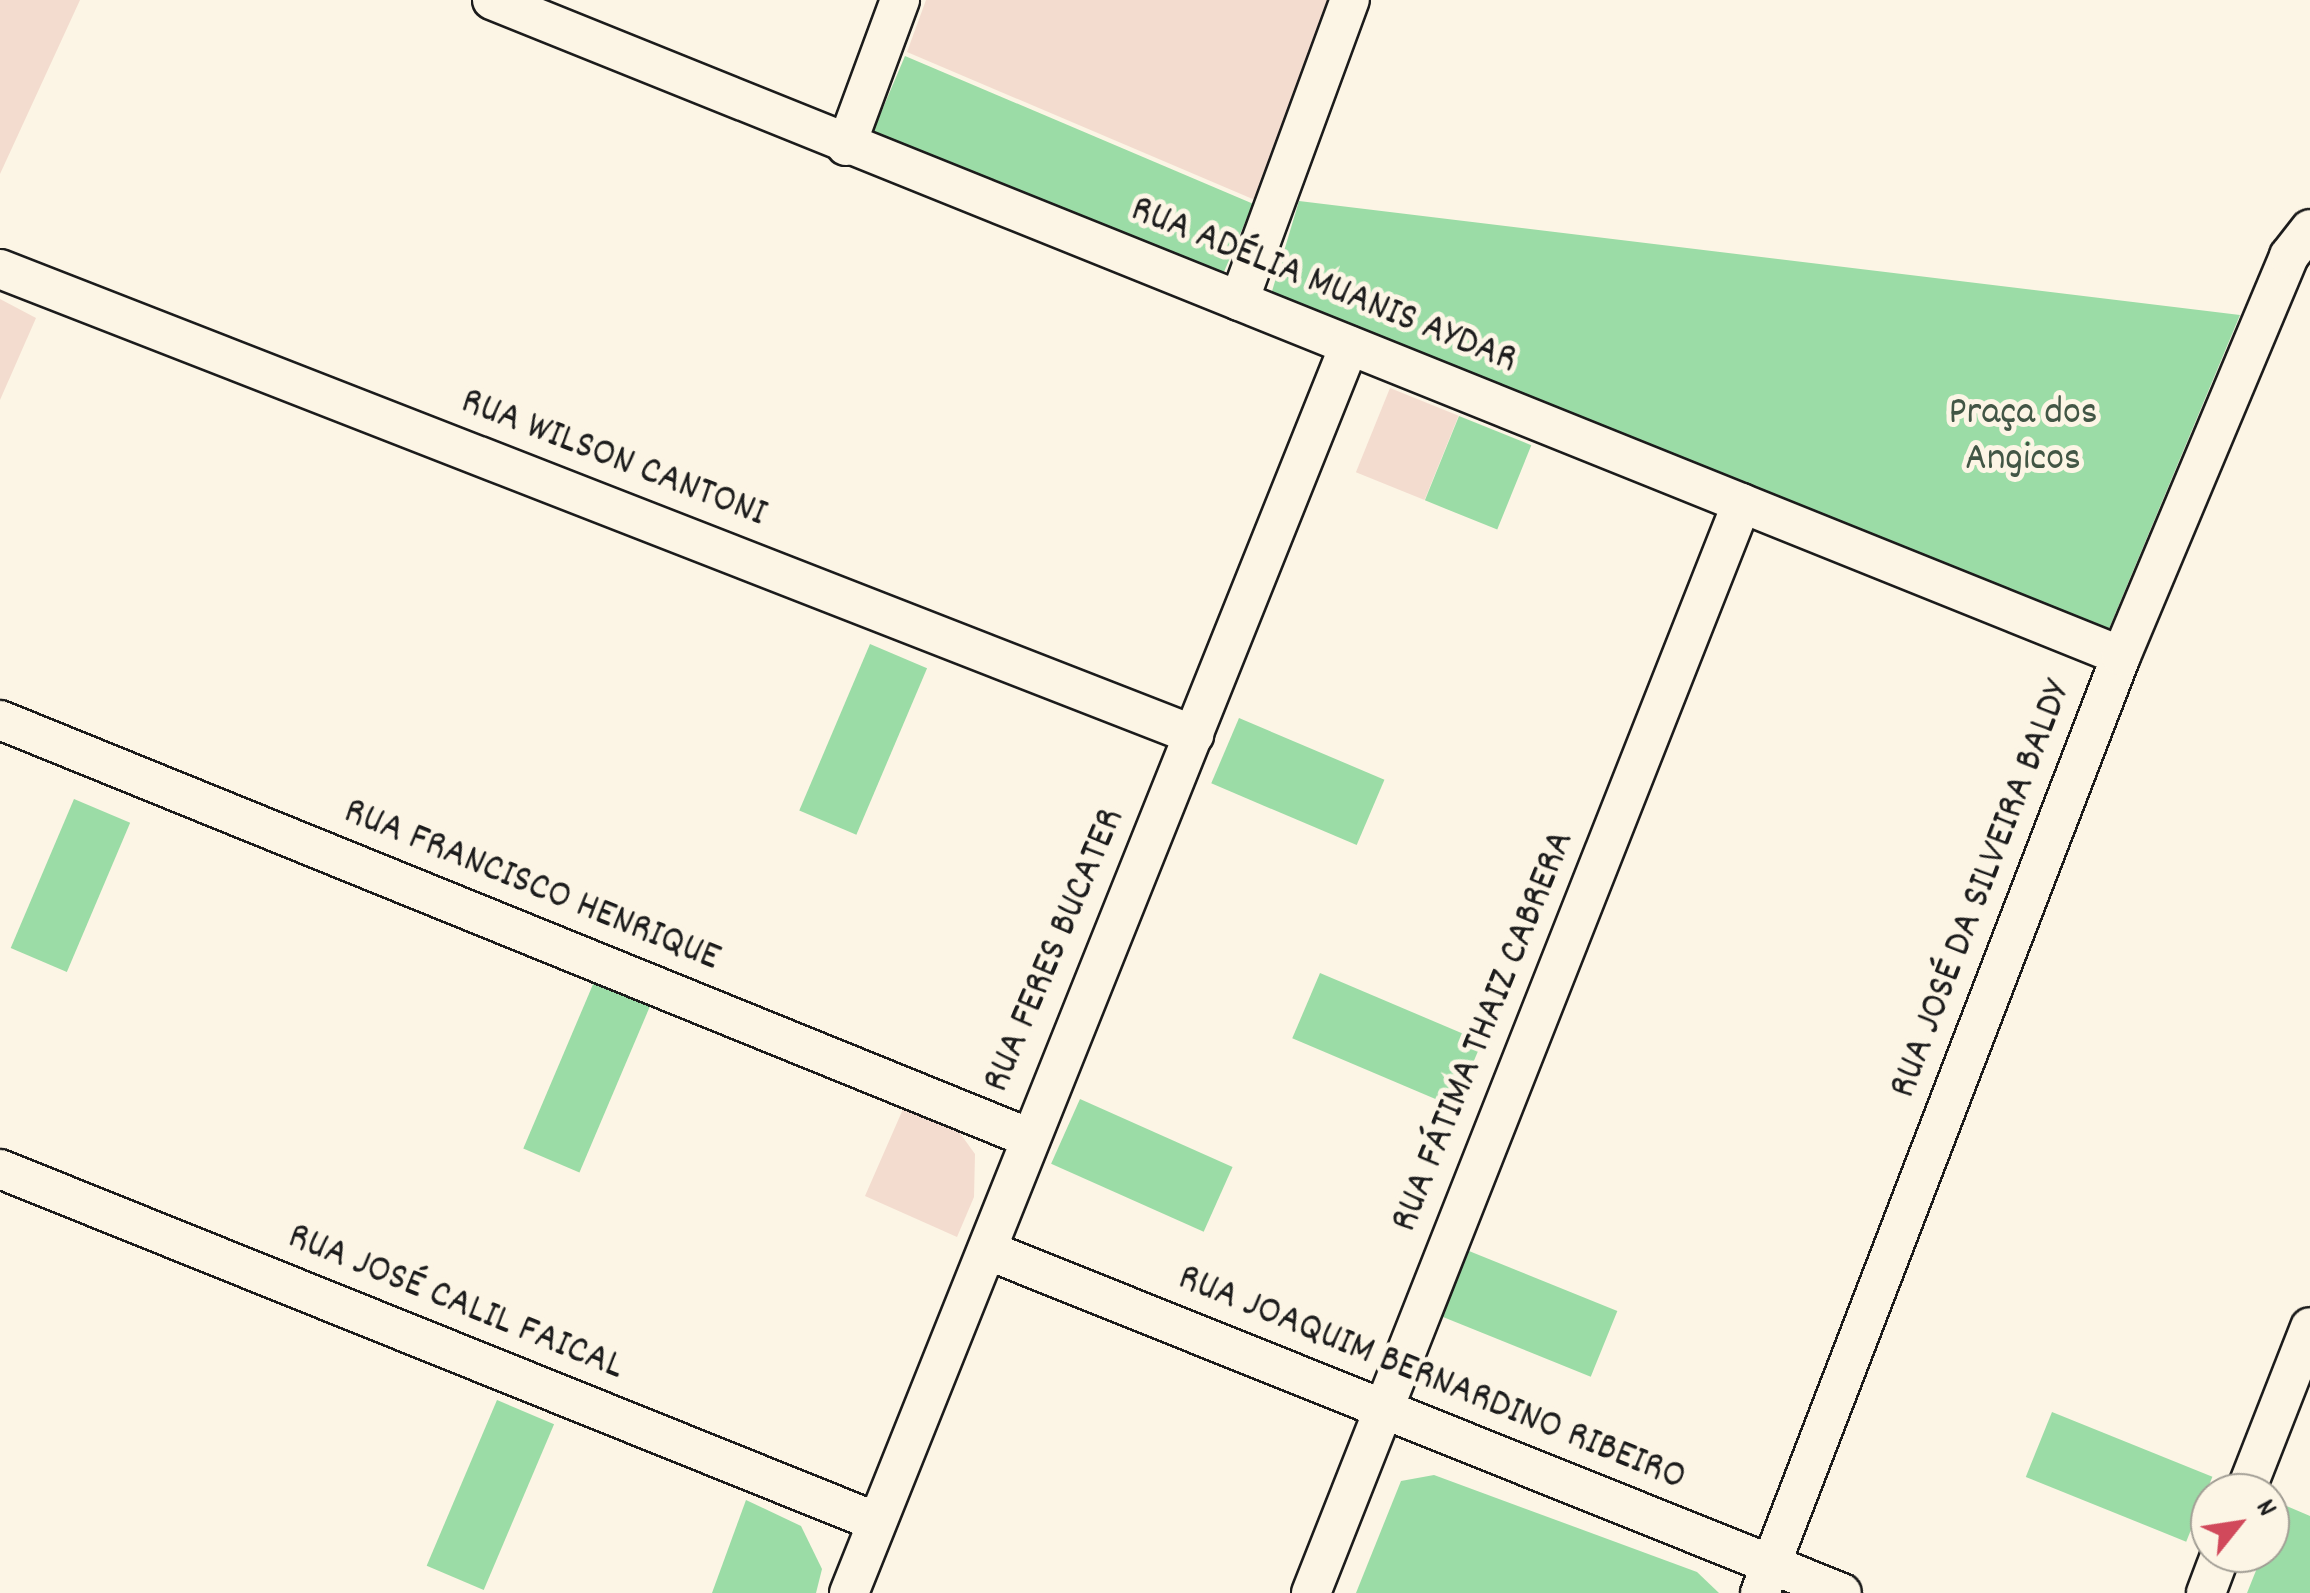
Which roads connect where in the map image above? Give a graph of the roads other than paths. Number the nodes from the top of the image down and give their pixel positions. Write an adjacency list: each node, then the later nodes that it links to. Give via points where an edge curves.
1 (492, 0): 4 (street, RUA ADÉLIA MUANIS AYDAR)
2 (900, 0): 4 (street)
3 (1350, 0): 7 (street)
4 (846, 146): 7 (street, RUA ADÉLIA MUANIS AYDAR)
5 (2310, 229): 10 (street, RUA JOSÉ DA SILVEIRA BALDY, via 2289,256)
6 (0, 270): 12 (street, RUA WILSON CANTONI)
7 (1239, 301): 8 (street, RUA ADÉLIA MUANIS AYDAR)
8 (1349, 346): 9 (street, RUA ADÉLIA MUANIS AYDAR); 12 (street, RUA FERES BUCATER)
9 (1742, 504): 10 (street, RUA ADÉLIA MUANIS AYDAR); 17 (street, RUA FÁTIMA THAIZ CABRERA)
10 (2121, 656): 20 (street, RUA JOSÉ DA SILVEIRA BALDY)
11 (0, 720): 13 (street, RUA FRANCISCO HENRIQUE)
12 (1194, 735): 13 (street, RUA FERES BUCATER)
13 (1028, 1137): 15 (street, RUA FERES BUCATER)
14 (0, 1169): 19 (street, RUA JOSÉ CALIL FAICAL)
15 (986, 1250): 17 (street, RUA JOAQUIM BERNARDINO RIBEIRO); 19 (street, RUA FERES BUCATER)
16 (2310, 1327): 18 (street)
17 (1385, 1410): 20 (street, RUA JOAQUIM BERNARDINO RIBEIRO); 22 (street, RUA FÁTIMA THAIZ CABRERA)
18 (2253, 1473)
19 (877, 1522): 21 (street, RUA FERES BUCATER)
20 (1766, 1579): 23 (street, RUA JOAQUIM BERNARDINO RIBEIRO)
21 (850, 1593)
22 (1312, 1593)
23 (1842, 1593)

